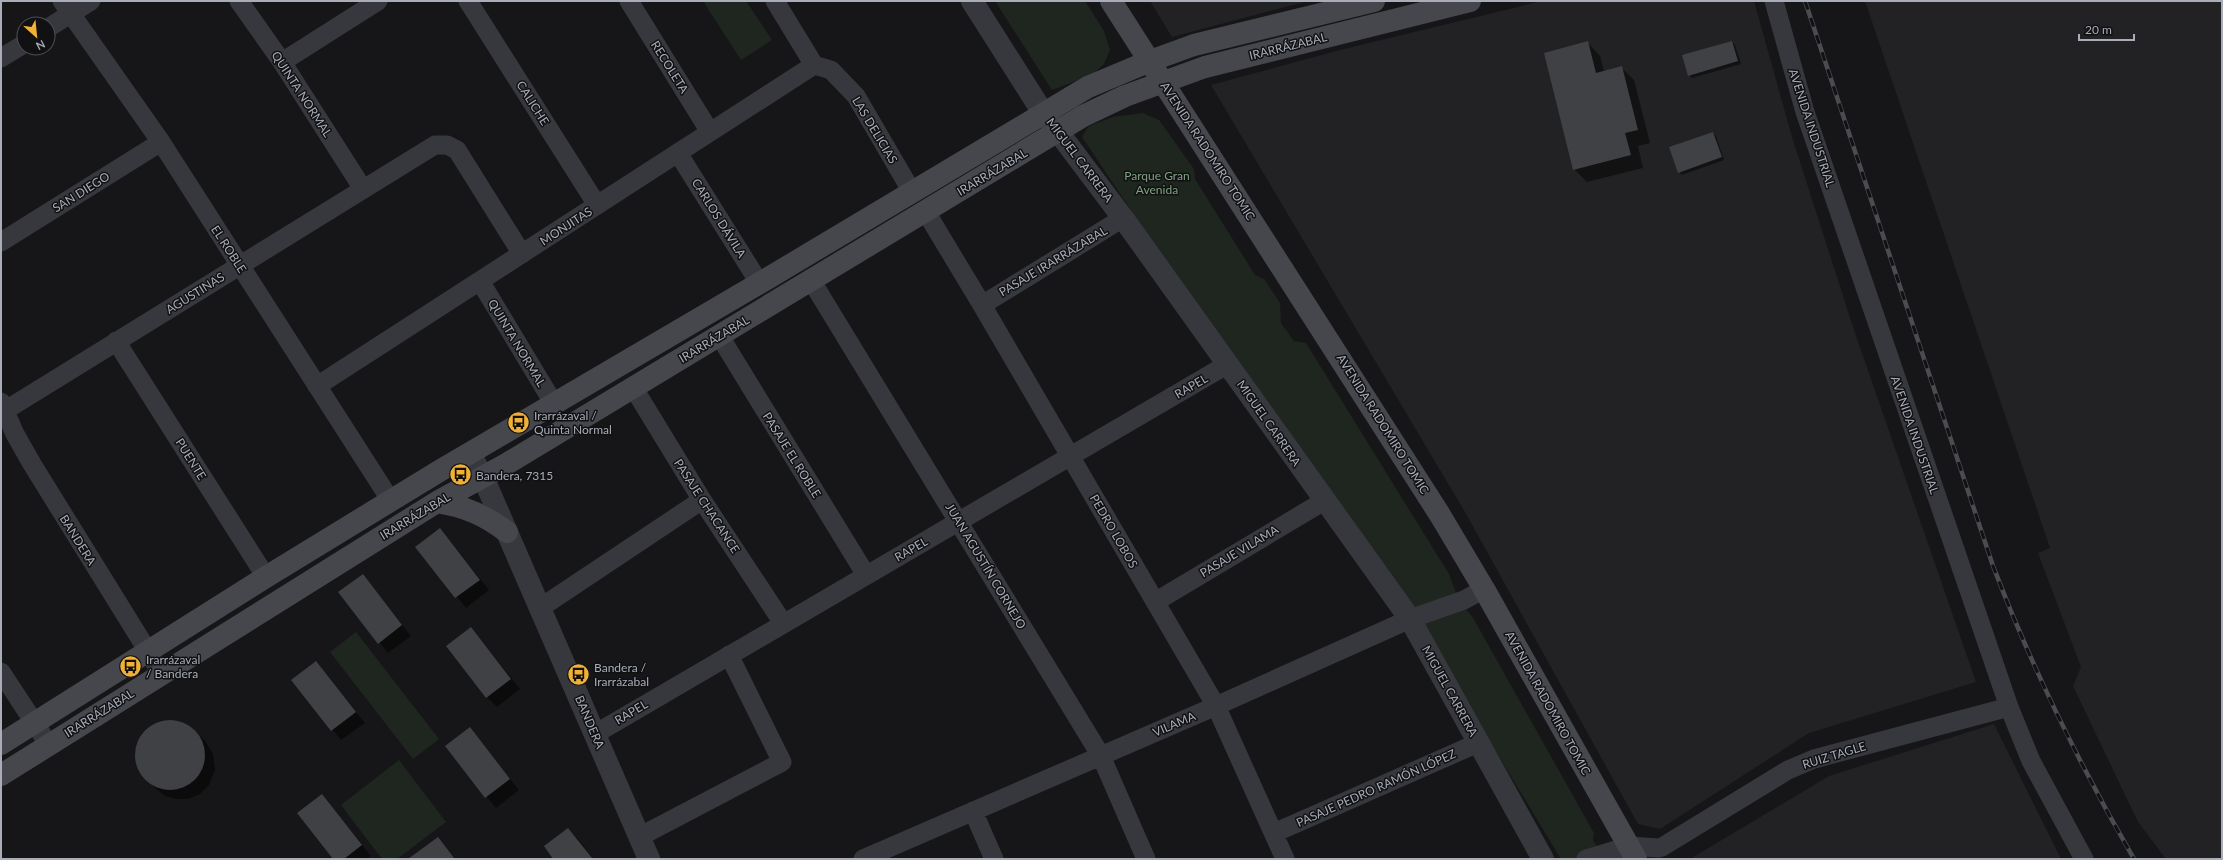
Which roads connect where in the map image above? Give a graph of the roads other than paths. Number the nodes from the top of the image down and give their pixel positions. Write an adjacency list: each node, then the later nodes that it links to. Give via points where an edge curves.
1 (92, 1): 12 (street)
2 (239, 1): 17 (street, QUINTA NORMAL)
3 (378, 1): 17 (street)
4 (468, 1): 27 (street, CALICHE)
5 (775, 1): 18 (street)
6 (972, 1): 20 (street, MIGUEL CARRERA)
7 (1111, 1): 16 (main road, AVENIDA RADOMIRO TOMIC)
8 (1374, 1): 16 (main road, IRARRÁZABAL, via 1194,46)
9 (1470, 1): 19 (main road, IRARRÁZABAL, via 1205,67)
10 (1774, 1): 65 (street, AVENIDA INDUSTRIAL, via 1805,112)
11 (634, 3): 21 (street, RECOLETA)
12 (66, 8): 13 (street); 23 (street, EL ROBLE)
13 (56, 19)
14 (16, 49): 15 (street)
15 (1, 58)
16 (1150, 61): 19 (main road, AVENIDA RADOMIRO TOMIC); 20 (main road, IRARRÁZABAL, via 1088,88)
17 (282, 62): 25 (street, QUINTA NORMAL)
18 (814, 65): 21 (street, MONJITAS); 26 (street, LAS DELICIAS, via 831,70 856,96)
19 (1163, 81): 22 (main road, IRARRÁZABAL, via 1107,104); 55 (main road, AVENIDA RADOMIRO TOMIC, via 1440,515)
20 (1044, 112): 22 (street, MIGUEL CARRERA); 26 (main road, IRARRÁZABAL)
21 (710, 132): 24 (street, MONJITAS)
22 (1058, 132): 28 (main road, IRARRÁZABAL); 29 (street, MIGUEL CARRERA)
23 (161, 142): 30 (street, SAN DIEGO); 32 (street, EL ROBLE)
24 (678, 153): 27 (street, MONJITAS); 35 (street, CARLOS DÁVILA)
25 (363, 189): 31 (street, AGUSTINAS, via 430,148 441,144 457,150); 32 (street, AGUSTINAS)
26 (912, 192): 35 (main road, IRARRÁZABAL)
27 (598, 205): 31 (street, MONJITAS)
28 (926, 212): 33 (main road, IRARRÁZABAL); 36 (street, PEDRO LOBOS)
29 (1123, 218): 36 (street, PASAJE IRARRÁZABAL); 39 (street, MIGUEL CARRERA)
30 (1, 242)
31 (522, 254): 34 (street, MONJITAS)
32 (240, 265): 38 (street, AGUSTINAS); 40 (street, EL ROBLE)
33 (811, 280): 37 (main road, IRARRÁZABAL); 51 (street, JUAN AGUSTÍN CORNEJO)
34 (480, 281): 40 (street, MONJITAS); 42 (street, QUINTA NORMAL)
35 (760, 284): 42 (main road, IRARRÁZABAL)
36 (982, 304): 45 (street, PEDRO LOBOS)
37 (719, 335): 41 (main road, IRARRÁZABAL); 53 (street, PASAJE EL ROBLE)
38 (116, 341): 43 (street, AGUSTINAS); 54 (street, PUENTE)
39 (1228, 364): 45 (street, RAPEL); 49 (street, MIGUEL CARRERA)
40 (317, 386): 48 (street, EL ROBLE)
41 (633, 387): 46 (main road, IRARRÁZABAL); 47 (street, PASAJE CHACANCE)
42 (554, 404): 44 (main road, IRARRÁZABAL)
43 (2, 409): 60 (street, BANDERA, via 32,464)
44 (470, 454): 46 (street, BANDERA); 48 (main road, IRARRÁZABAL)
45 (1070, 456): 51 (street, RAPEL); 56 (street, PEDRO LOBOS)
46 (483, 477): 50 (main road, IRARRÁZABAL); 52 (street, BANDERA)
47 (702, 500): 57 (street); 59 (street, PASAJE CHACANCE)
48 (391, 501): 54 (main road, IRARRÁZABAL)
49 (1324, 501): 56 (street, PASAJE VILAMA); 58 (street, MIGUEL CARRERA)
50 (437, 502): 52 (main road, via 468,509 489,519); 63 (main road, IRARRÁZABAL)
51 (959, 522): 53 (street, RAPEL); 71 (street, JUAN AGUSTÍN CORNEJO)
52 (507, 532): 57 (street, BANDERA)
53 (866, 575): 59 (street, RAPEL)
54 (266, 577): 60 (main road, IRARRÁZABAL)
55 (1484, 589): 58 (street, VILAMA, via 1464,600); 76 (main road, AVENIDA RADOMIRO TOMIC)
56 (1155, 602): 64 (street, PEDRO LOBOS)
57 (540, 608): 67 (street, BANDERA)
58 (1410, 619): 64 (street, VILAMA); 68 (street, MIGUEL CARRERA)
59 (783, 623): 61 (street, RAPEL)
60 (147, 652): 63 (street, BANDERA); 66 (main road, IRARRÁZABAL)
61 (729, 655): 67 (street, RAPEL); 75 (street, via 782,762)
62 (1, 672): 66 (street)
63 (162, 674): 70 (main road, IRARRÁZABAL)
64 (1216, 706): 71 (street, VILAMA); 74 (street, PEDRO LOBOS)
65 (2009, 707): 76 (street, RUIZ TAGLE, via 1814,759 1788,770 1673,842); 84 (street, AVENIDA INDUSTRIAL, via 2031,761)
66 (34, 723): 69 (main road, IRARRÁZABAL); 70 (street)
67 (595, 734): 75 (street, BANDERA)
68 (1478, 743): 74 (street, PASAJE PEDRO RAMÓN LÓPEZ); 82 (street, MIGUEL CARRERA)
69 (1, 744)
70 (49, 744): 72 (main road, IRARRÁZABAL)
71 (1101, 756): 73 (street, VILAMA); 80 (street, JUAN AGUSTÍN CORNEJO)
72 (1, 775)
73 (973, 812): 78 (street, VILAMA); 79 (street)
74 (1274, 833): 81 (street, PEDRO LOBOS)
75 (639, 837): 77 (street, BANDERA)
76 (1632, 853): 83 (street)
77 (649, 859)
78 (863, 859)
79 (994, 859)
80 (1146, 859)
81 (1286, 859)
82 (1543, 859)
83 (1586, 859)
84 (2084, 859)

